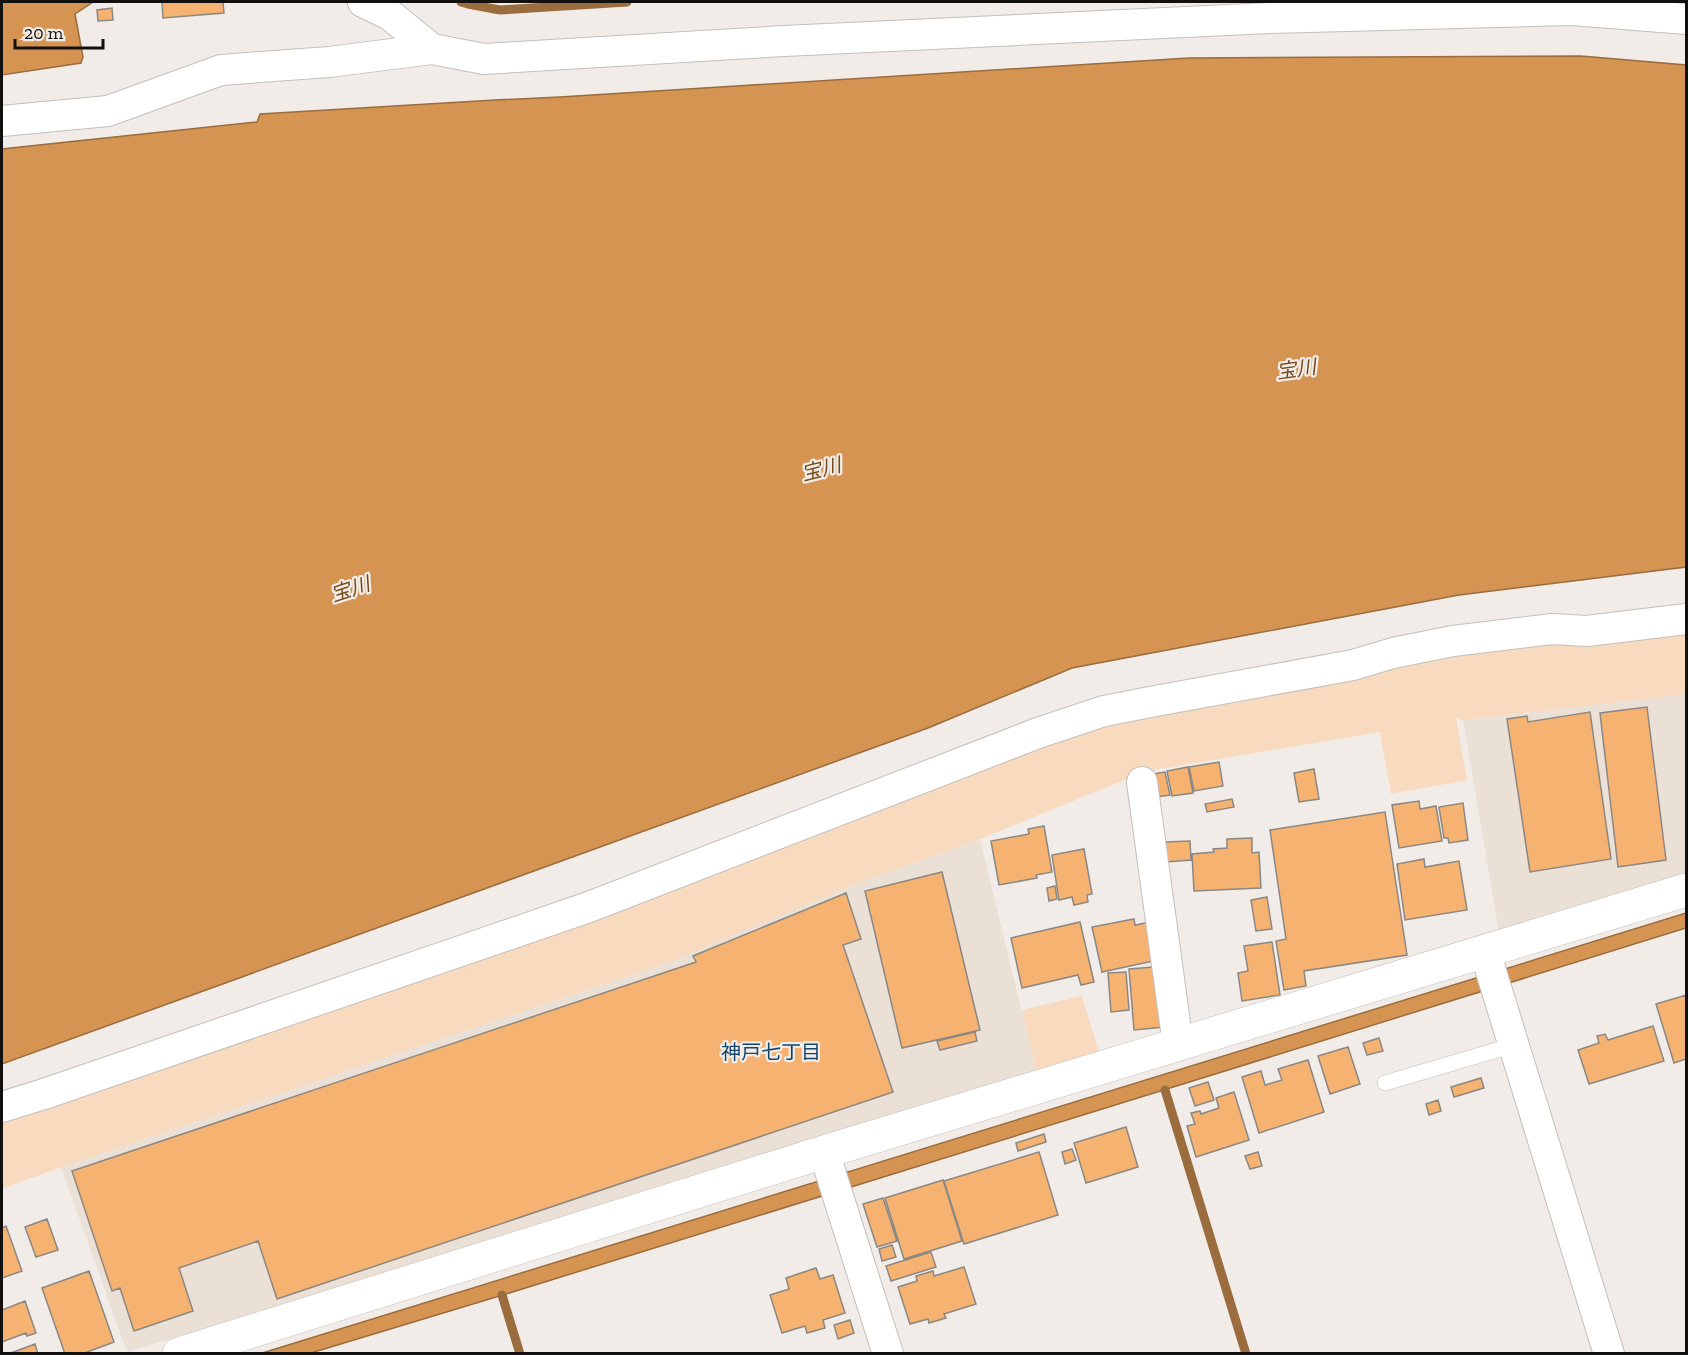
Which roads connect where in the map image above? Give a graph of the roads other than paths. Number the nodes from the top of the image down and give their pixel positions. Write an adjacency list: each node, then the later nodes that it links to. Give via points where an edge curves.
1 (363, 2): 3 (street, via 390,15)
2 (1686, 19): 3 (street, via 1572,10 1258,18 484,58)
3 (432, 49): 4 (street, via 221,70 108,111)
4 (2, 121)
5 (1686, 619): 12 (street, via 1453,641 1353,665 1104,711 589,907)
6 (1142, 782): 9 (street)
7 (1686, 890): 8 (street)
8 (1491, 971): 9 (street); 10 (street)
9 (1178, 1045): 13 (street)
10 (1514, 1045): 11 (lane); 16 (street)
11 (1385, 1083)
12 (2, 1107)
13 (831, 1174): 14 (street); 15 (street)
14 (179, 1353)
15 (888, 1353)
16 (1609, 1353)

